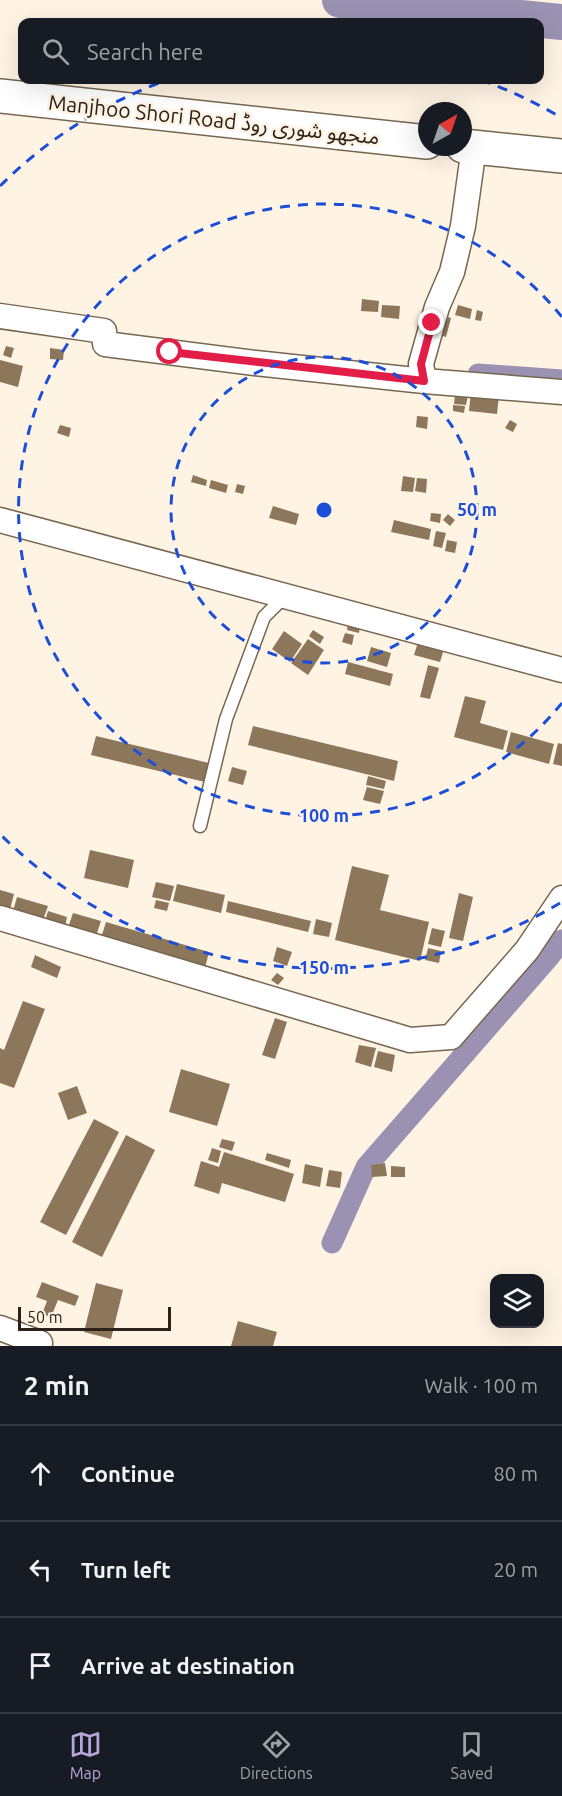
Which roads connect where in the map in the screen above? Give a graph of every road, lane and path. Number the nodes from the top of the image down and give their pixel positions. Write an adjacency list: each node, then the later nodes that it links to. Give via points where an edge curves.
1 (0, 96): 2 (street, Manjhoo Shori Road منجھو شوری روڈ)
2 (418, 141)
3 (472, 146): 5 (street)
4 (468, 156): 7 (street, via 463,226 421,364)
5 (562, 156)
6 (0, 316): 7 (street, via 255,363)
7 (424, 381): 8 (street)
8 (562, 392)
9 (0, 520): 10 (street)
10 (285, 596): 11 (street); 12 (lane, via 264,617 226,719)
11 (562, 670)
12 (200, 826)
13 (562, 898): 14 (street, via 527,950 451,1037 410,1040)
14 (0, 918)
15 (0, 1328): 16 (street, via 40,1343)
16 (39, 1346)

